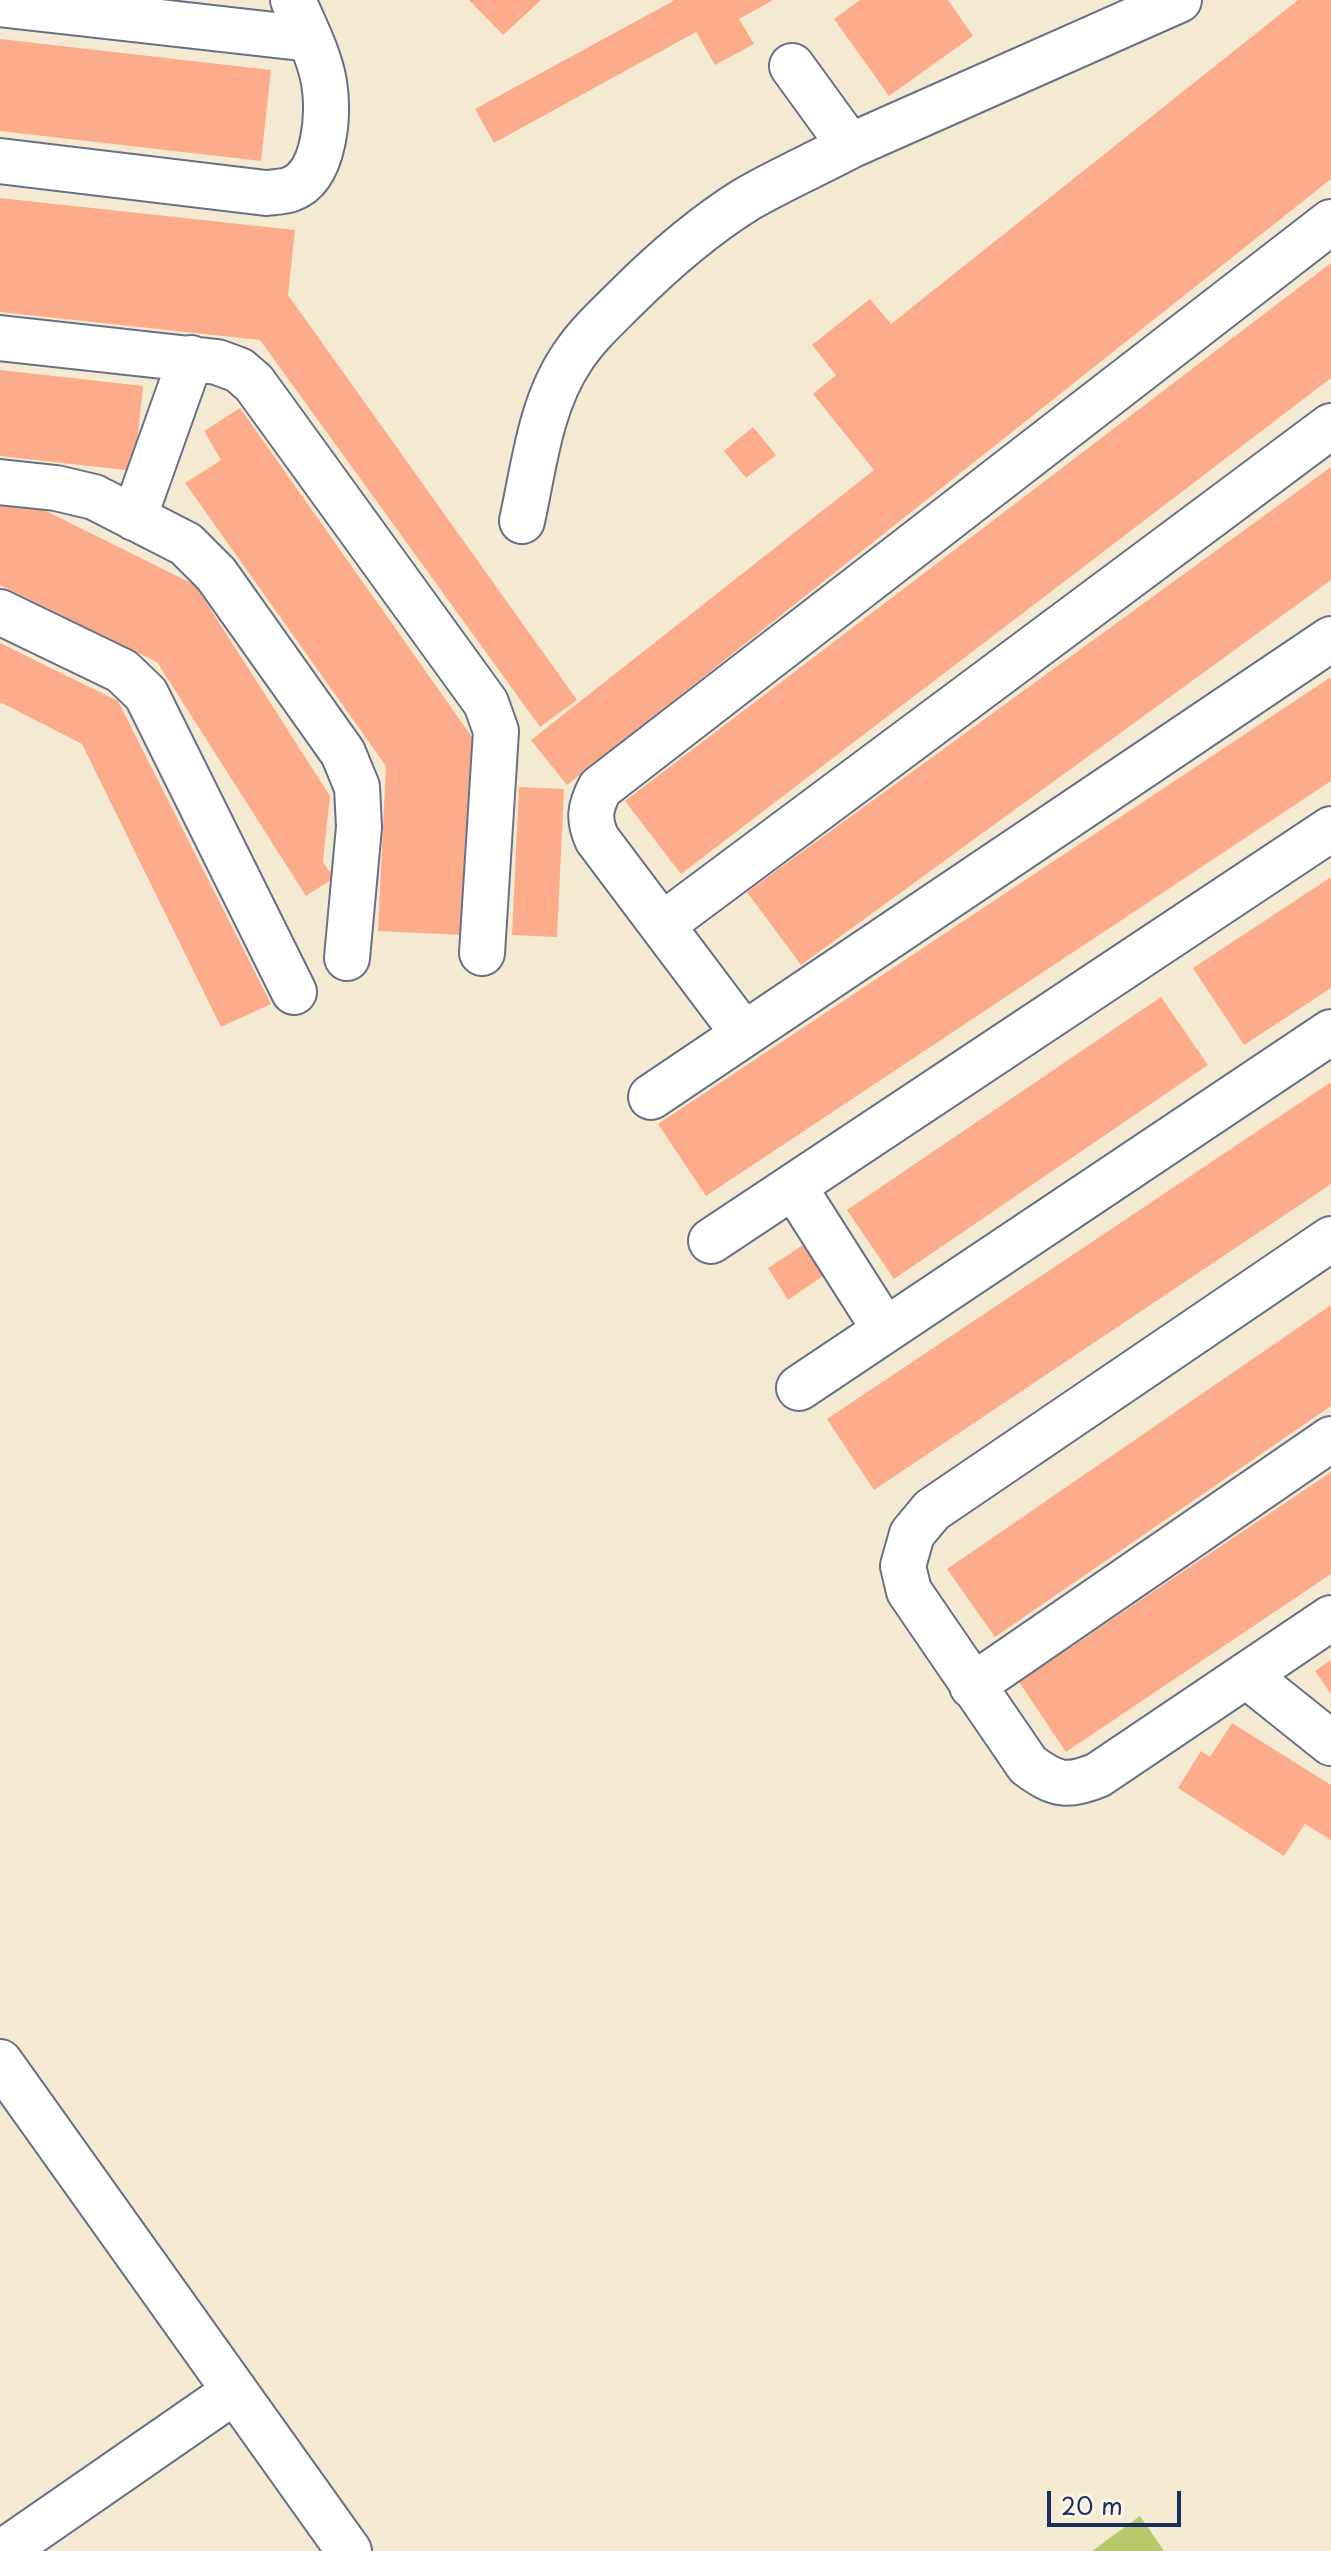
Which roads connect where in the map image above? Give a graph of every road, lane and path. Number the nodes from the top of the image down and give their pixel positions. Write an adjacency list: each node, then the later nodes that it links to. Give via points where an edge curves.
1 (293, 0): 4 (lane)
2 (1179, 0): 6 (lane)
3 (0, 4): 4 (lane)
4 (310, 39): 7 (lane, via 323,81 320,158 292,189 266,193)
5 (792, 66): 6 (lane)
6 (850, 146): 14 (lane, via 704,228 598,326 571,359 556,390 541,431)
7 (0, 161)
8 (1331, 222): 18 (lane, via 600,788 590,807 590,825)
9 (0, 338): 10 (lane)
10 (191, 358): 13 (lane); 19 (lane, via 239,370 254,383 486,703 496,731)
11 (1331, 426): 18 (lane)
12 (0, 482): 13 (lane, via 94,497)
13 (134, 518): 20 (lane, via 186,544 216,574 343,753 357,787 359,827)
14 (522, 521)
15 (0, 612): 21 (lane, via 136,681)
16 (1331, 639): 23 (lane)
17 (1331, 829): 25 (lane)
18 (662, 925): 23 (lane)
19 (482, 953)
20 (347, 958)
21 (294, 992)
22 (1331, 1032): 28 (lane)
23 (743, 1033): 24 (lane)
24 (651, 1097)
25 (794, 1187): 27 (lane); 28 (lane)
26 (1331, 1239): 33 (lane, via 932,1510 912,1534 903,1566 909,1591)
27 (711, 1241)
28 (885, 1330): 29 (lane)
29 (799, 1388)
30 (1331, 1439): 33 (lane)
31 (1331, 1618): 32 (lane)
32 (1246, 1675): 33 (lane, via 1098,1775 1075,1785 1048,1780 1028,1765); 34 (lane)
33 (972, 1686)
34 (1331, 1743)
35 (0, 2062): 36 (lane)
36 (235, 2391): 37 (lane); 38 (lane)
37 (4, 2551)
38 (349, 2551)

